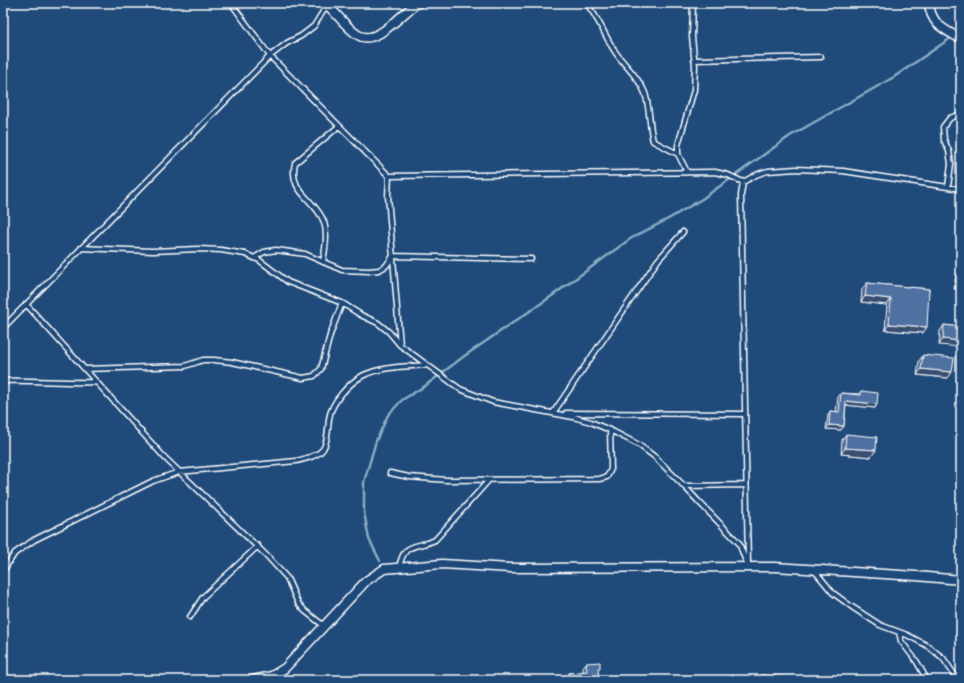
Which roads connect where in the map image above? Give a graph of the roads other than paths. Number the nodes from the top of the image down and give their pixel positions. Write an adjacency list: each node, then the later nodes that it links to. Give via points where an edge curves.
1 (231, 3): 8 (lane)
2 (418, 3): 6 (street, via 383,32 370,38 359,36)
3 (586, 3): 13 (lane, via 616,53 640,82 647,102 653,141)
4 (693, 3): 10 (lane)
5 (929, 3): 7 (street, via 934,21)
6 (328, 4): 8 (lane, via 314,26)
7 (961, 39)
8 (270, 56): 12 (lane); 20 (lane)
9 (821, 57): 10 (lane)
10 (694, 60): 13 (lane, via 694,90 678,145)
11 (961, 114): 17 (lane, via 950,118 943,127 951,164)
12 (339, 126): 15 (lane); 24 (lane, via 298,159 292,172 300,191 324,222 326,246)
13 (678, 154): 14 (lane)
14 (687, 172): 15 (lane); 16 (lane, via 715,172)
15 (389, 176): 21 (lane)
16 (744, 182): 17 (lane, via 768,171 796,169 843,171); 34 (lane, via 741,195)
17 (948, 187): 18 (lane)
18 (961, 188)
19 (683, 232): 33 (lane, via 658,260)
20 (81, 248): 22 (lane, via 221,250); 26 (lane)
21 (393, 256): 23 (lane); 24 (lane, via 386,266 369,272 342,270); 28 (lane)
22 (254, 258): 24 (lane, via 264,252 276,250 305,254); 25 (lane, via 288,282)
23 (531, 259)
24 (323, 262)
25 (342, 303): 28 (lane, via 378,323); 30 (lane, via 321,369 314,376 303,378 214,360 203,360 185,366)
26 (26, 304): 27 (lane); 30 (lane)
27 (3, 328)
28 (400, 345): 29 (lane)
29 (427, 365): 33 (lane, via 460,389 475,396 493,402); 36 (lane, via 383,369 364,375 350,384 337,400 330,416 324,448 310,458)
30 (85, 369): 32 (lane)
31 (3, 381): 32 (lane)
32 (96, 382): 36 (lane)
33 (553, 413): 34 (lane); 35 (lane, via 591,422)
34 (745, 414): 39 (lane)
35 (610, 430): 38 (lane, via 612,469 607,477 585,480); 40 (lane, via 639,445 655,457)
36 (179, 472): 41 (lane); 45 (lane, via 153,481 34,540 15,553)
37 (390, 473): 38 (lane, via 428,479)
38 (489, 480): 43 (lane, via 435,540 410,547 402,555)
39 (746, 485): 40 (lane); 42 (lane)
40 (684, 486): 42 (lane, via 739,543)
41 (258, 546): 47 (lane, via 202,597); 48 (lane, via 286,578 298,603)
42 (748, 567): 43 (street, via 510,568 442,564); 44 (street)
43 (399, 568): 48 (street, via 384,569 366,581)
44 (814, 570): 46 (street); 49 (lane, via 833,593 852,607 880,625)
45 (3, 571)
46 (961, 580)
47 (190, 617)
48 (324, 626): 50 (street, via 285,668)
49 (899, 632): 52 (lane, via 901,641); 53 (lane, via 943,658)
50 (262, 679): 51 (street)
51 (253, 680)
52 (927, 680)
53 (958, 680)

